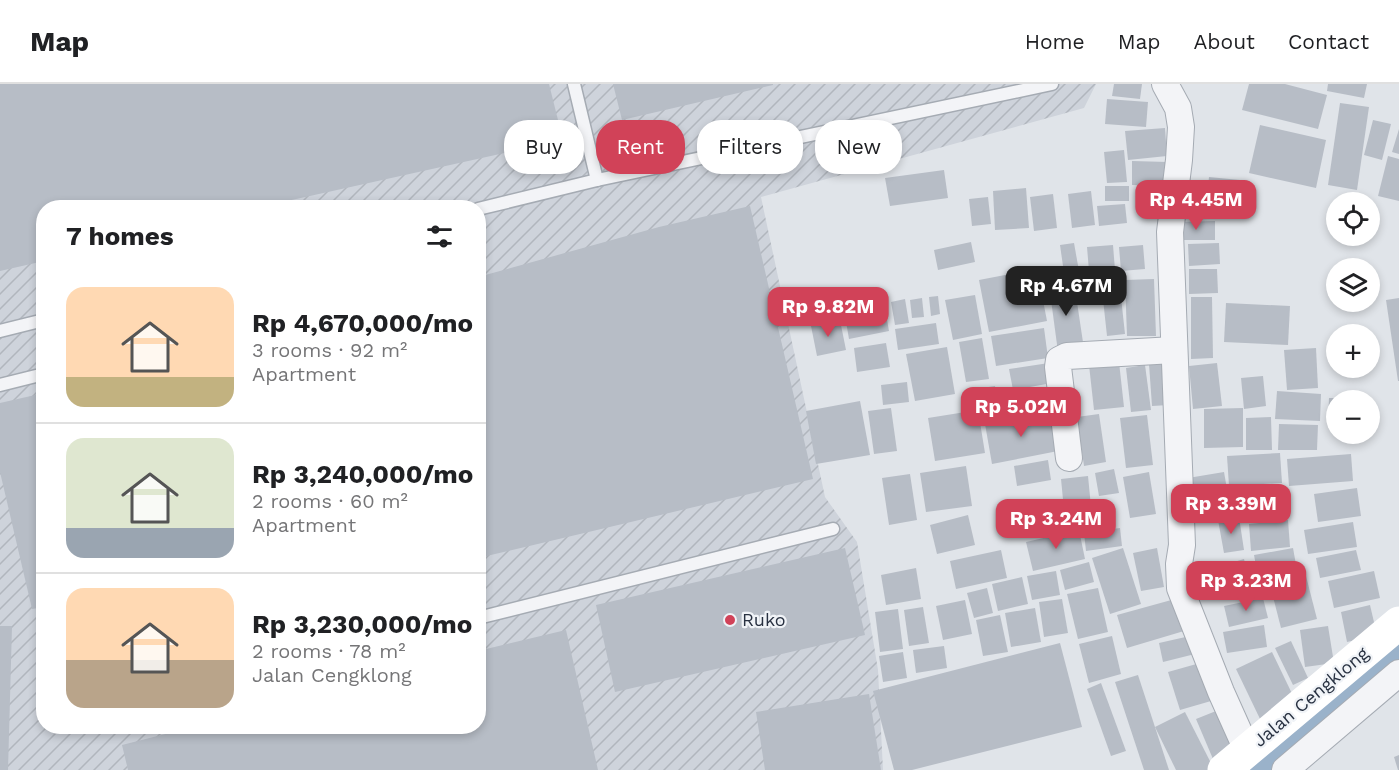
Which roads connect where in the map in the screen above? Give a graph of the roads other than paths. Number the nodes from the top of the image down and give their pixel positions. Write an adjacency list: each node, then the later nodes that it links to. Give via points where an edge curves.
1 (574, 84): 4 (lane)
2 (1052, 84): 4 (lane)
3 (1165, 84): 8 (street, via 1178,108 1181,128 1170,232)
4 (597, 180): 5 (lane)
5 (486, 207)
6 (36, 322): 7 (lane)
7 (0, 331)
8 (1174, 350): 11 (street, via 1067,356 1059,360); 16 (street, via 1182,545 1180,588 1221,692)
9 (36, 376): 10 (lane)
10 (0, 385)
11 (1069, 458)
12 (832, 529): 13 (lane)
13 (486, 616)
14 (1399, 623): 16 (main road, Jalan Cengklong)
15 (1399, 673): 17 (street)
16 (1236, 760)
17 (1285, 770)

